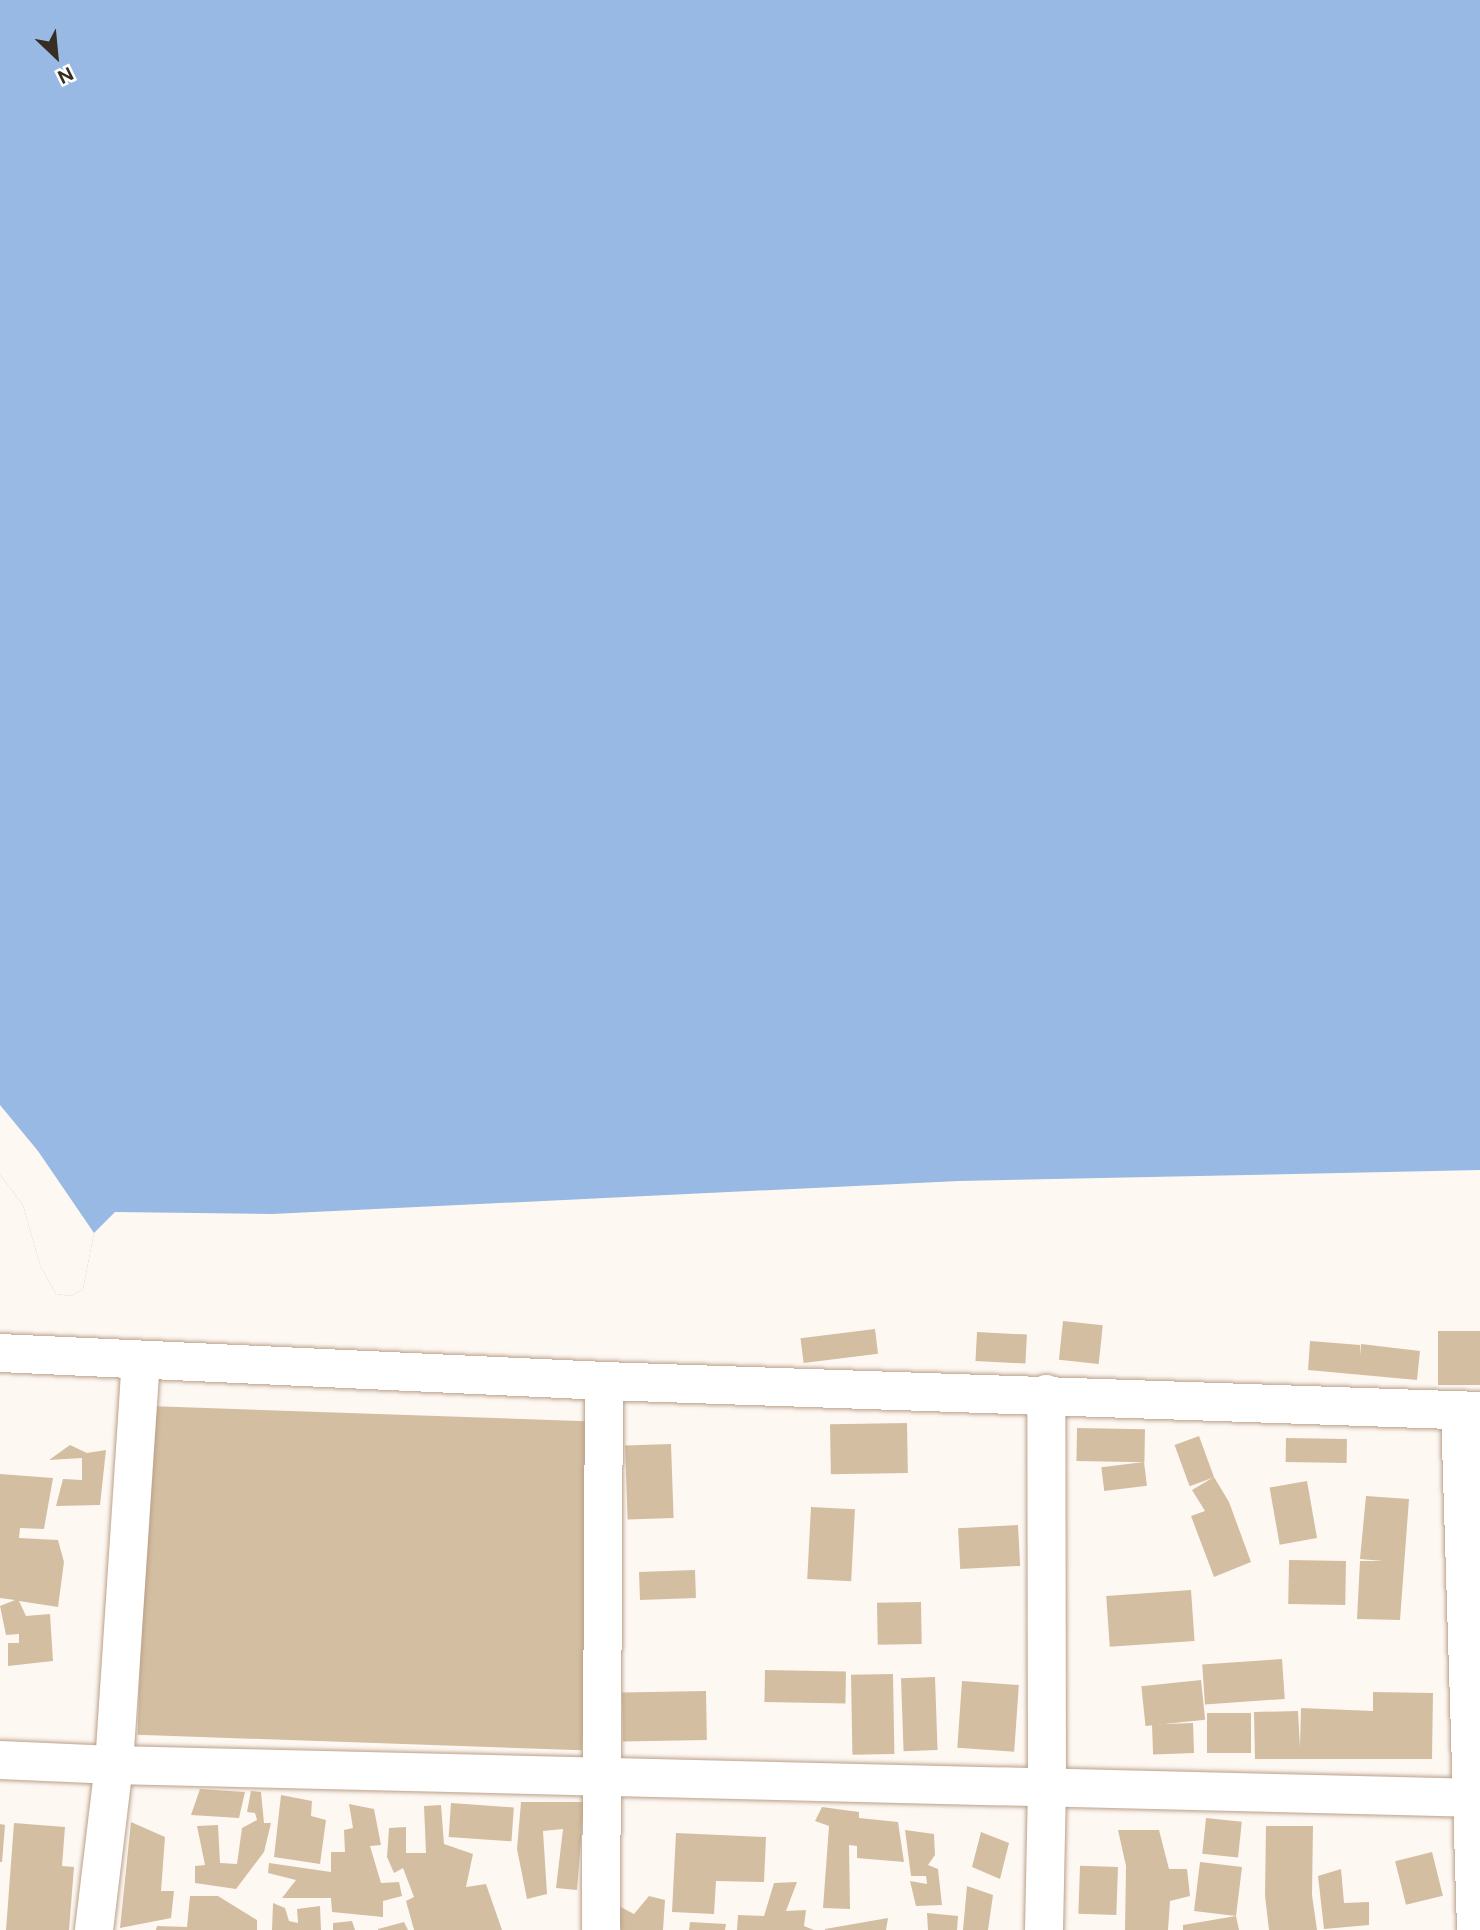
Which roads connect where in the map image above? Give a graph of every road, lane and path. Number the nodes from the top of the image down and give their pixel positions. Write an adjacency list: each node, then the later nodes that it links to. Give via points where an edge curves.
1 (0, 1353): 2 (street)
2 (141, 1360): 3 (street); 7 (street)
3 (604, 1381): 4 (street); 8 (street)
4 (1046, 1394): 5 (street); 9 (street)
5 (1470, 1411): 10 (street)
6 (0, 1760): 7 (street)
7 (114, 1765): 8 (street); 11 (street)
8 (600, 1777): 9 (street); 12 (street)
9 (1047, 1787): 10 (street); 13 (street)
10 (1475, 1798): 14 (street)
11 (94, 1930)
12 (601, 1930)
13 (1044, 1930)
14 (1476, 1930)

